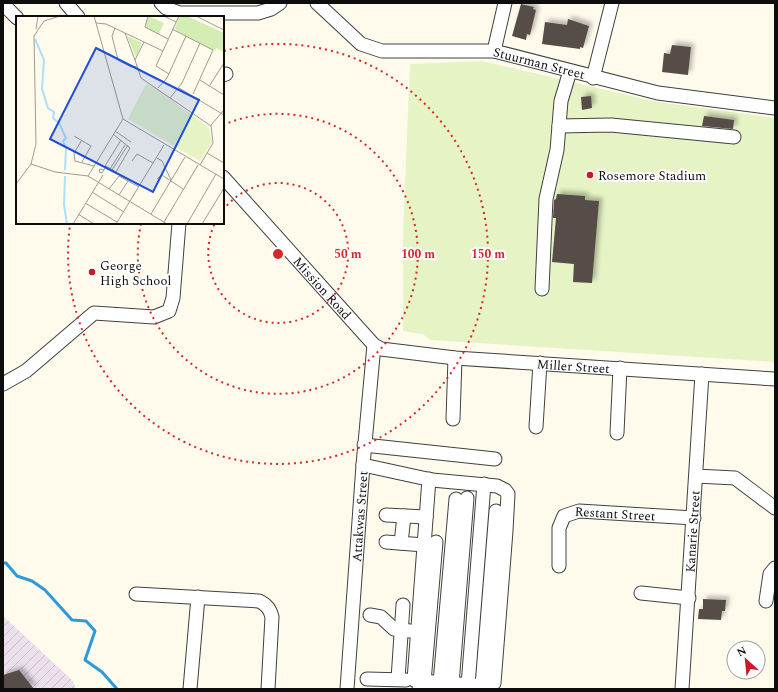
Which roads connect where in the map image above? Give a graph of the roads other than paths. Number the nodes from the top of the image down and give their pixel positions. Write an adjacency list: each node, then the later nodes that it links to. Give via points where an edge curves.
1 (66, 3): 8 (street)
2 (161, 3): 3 (street, via 166,8 180,13 258,13 271,10)
3 (280, 3)
4 (316, 3): 10 (street, Stuurman Street, via 361,44 382,51)
5 (506, 3): 10 (street)
6 (612, 3): 12 (street)
7 (3, 4): 9 (street)
8 (77, 16)
9 (16, 17)
10 (494, 51): 11 (street, Stuurman Street)
11 (570, 71): 12 (street, Stuurman Street); 14 (street, via 561,101)
12 (593, 78): 13 (street, Stuurman Street, via 658,93)
13 (775, 108)
14 (559, 126): 15 (street, via 611,125); 18 (street, via 557,150 546,199)
15 (734, 137)
16 (224, 178): 19 (street, Mission Road)
17 (179, 224): 25 (street, via 173,298 169,311 154,317 94,313 26,371)
18 (542, 289)
19 (374, 345): 20 (street, Miller Street, via 387,350); 29 (street, Attakwas Street)
20 (455, 358): 21 (street, Miller Street); 26 (street)
21 (540, 363): 22 (street, Miller Street); 27 (street)
22 (620, 368): 23 (street, Miller Street); 28 (street)
23 (702, 374): 24 (street, Miller Street); 32 (street, Kanarie Street)
24 (775, 379)
25 (3, 384)
26 (453, 419)
27 (536, 427)
28 (617, 432)
29 (364, 445): 30 (street); 31 (street, Attakwas Street)
30 (495, 459)
31 (362, 465): 33 (street); 70 (street, Attakwas Street)
32 (696, 476): 36 (street, via 735,478); 41 (street, Kanarie Street)
33 (429, 479): 34 (street); 40 (street)
34 (484, 484): 43 (street); 48 (street, via 502,487 508,494)
35 (461, 499): 42 (street)
36 (775, 508)
37 (496, 511): 48 (street)
38 (386, 515): 39 (street)
39 (404, 516): 40 (street); 45 (street)
40 (426, 517): 46 (street)
41 (694, 518): 49 (street, Restant Street, via 579,511 570,513 564,516 559,528); 58 (street, Kanarie Street)
42 (458, 536): 43 (street); 52 (street)
43 (479, 537): 47 (street)
44 (386, 542): 45 (street)
45 (401, 544): 46 (street)
46 (430, 544): 51 (street)
47 (478, 551): 48 (street); 53 (street)
48 (498, 553): 54 (street)
49 (560, 566)
50 (775, 568): 59 (street, via 770,574)
51 (427, 581): 52 (street); 63 (street); 65 (street)
52 (455, 582): 53 (street); 66 (street)
53 (476, 584): 54 (street); 67 (street)
54 (496, 585): 67 (street, via 482,686)
55 (641, 593): 58 (street)
56 (136, 594): 57 (street)
57 (198, 597): 68 (street); 69 (street, via 259,601 268,606 272,617)
58 (688, 598): 71 (street, Kanarie Street)
59 (766, 602)
60 (403, 605): 62 (street)
61 (370, 615): 62 (street, via 381,617 393,628)
62 (402, 631): 63 (street); 65 (street)
63 (418, 632): 65 (street)
64 (367, 679): 65 (street)
65 (412, 683): 66 (street)
66 (446, 683): 67 (street)
67 (468, 685)
68 (190, 689)
69 (268, 689)
70 (347, 689)
71 (682, 689)

